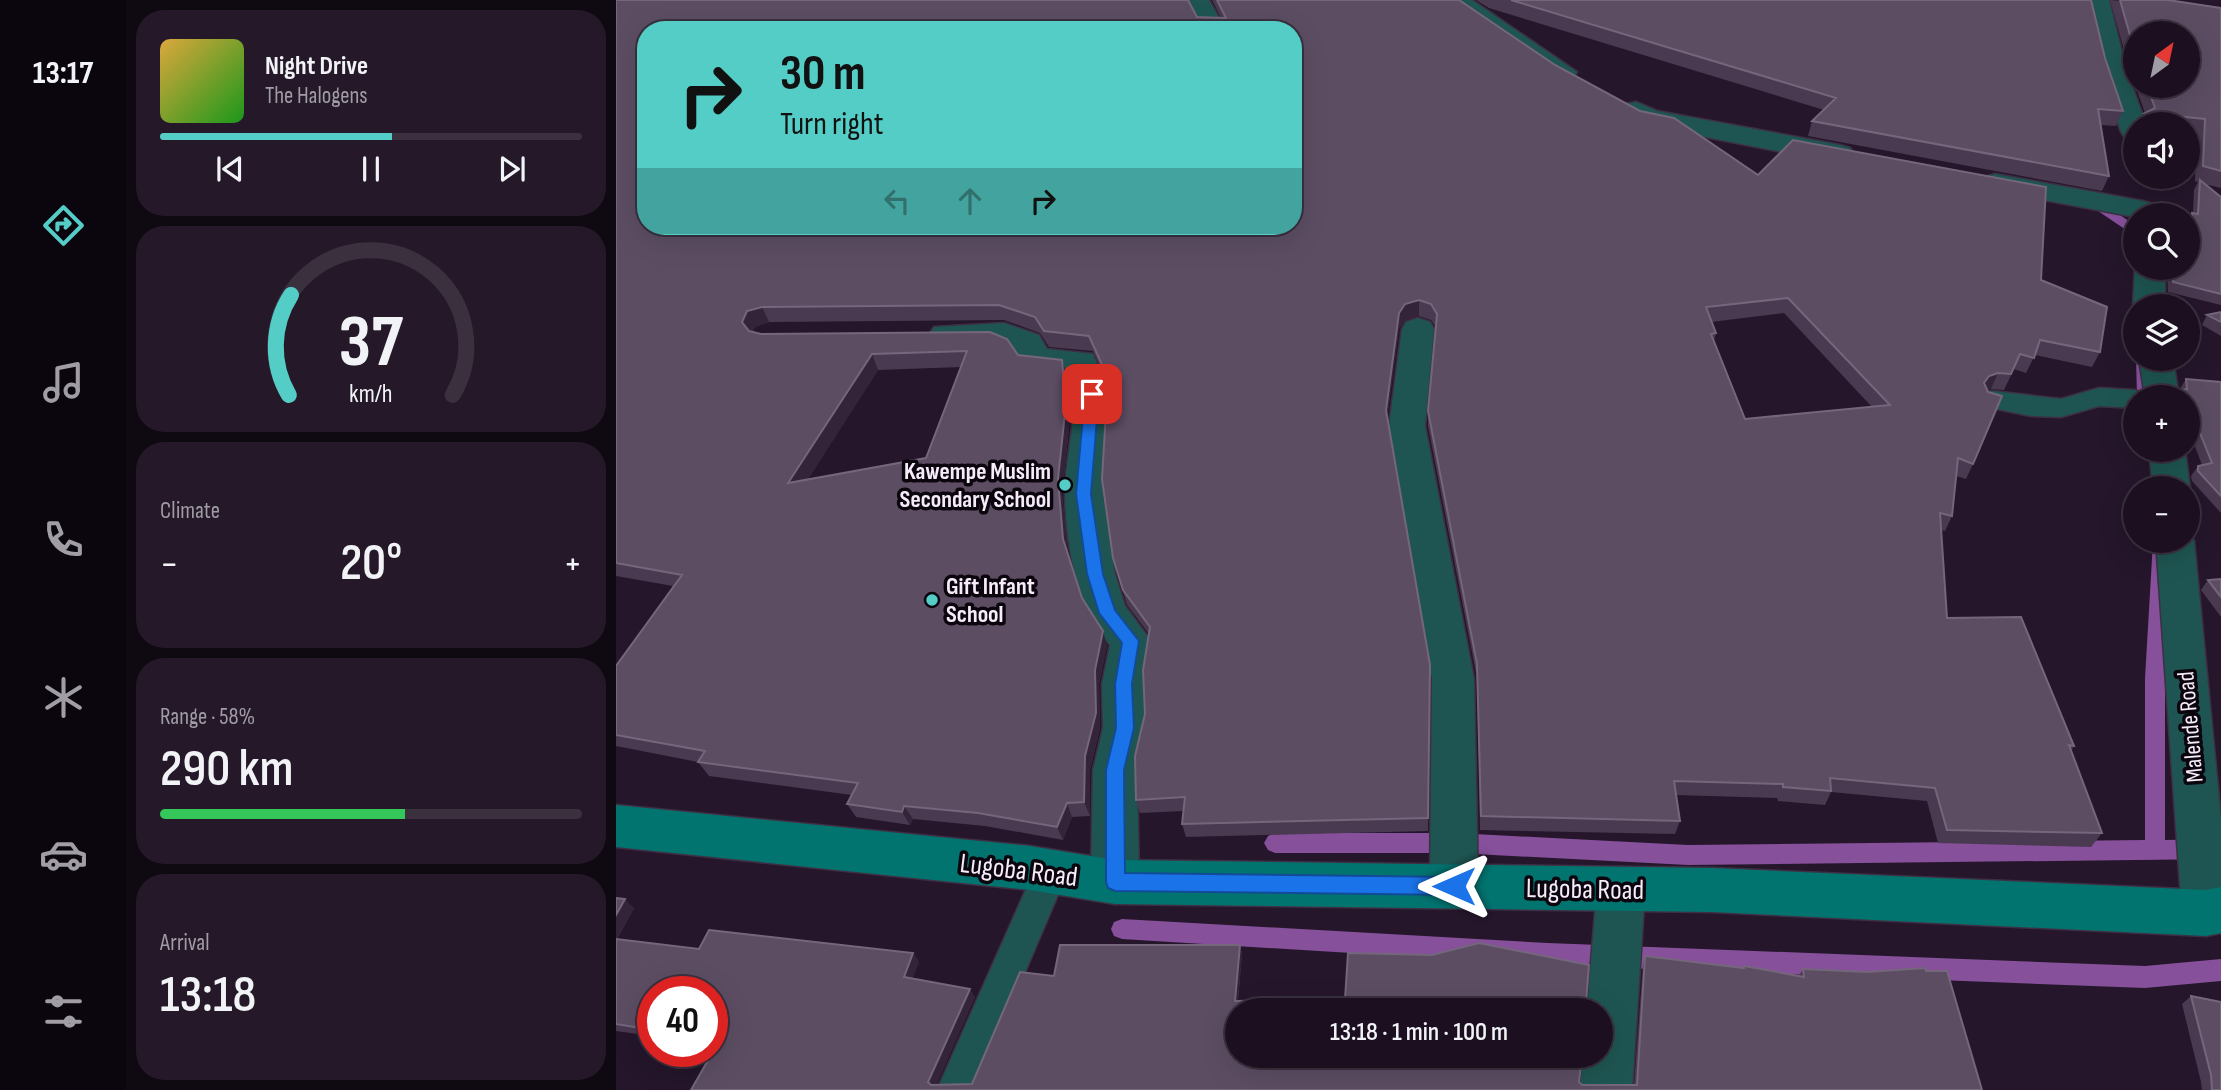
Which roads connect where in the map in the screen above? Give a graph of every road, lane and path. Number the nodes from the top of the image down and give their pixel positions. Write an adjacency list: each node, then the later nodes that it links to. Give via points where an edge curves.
1 (1197, 0): 4 (street)
2 (1455, 0): 6 (street, via 1649,118)
3 (2098, 0): 5 (street, via 2110,59)
4 (1209, 21)
5 (2128, 112)
6 (1859, 158)
7 (2200, 158): 8 (path)
8 (2210, 159)
9 (1968, 178): 10 (street)
10 (2123, 208)
11 (1418, 329): 19 (street, via 1407,426 1453,679)
12 (908, 335): 18 (street, via 1004,334 1027,343 1035,360 1081,362 1092,394 1084,494 1095,574 1107,613 1130,641 1123,684 1125,728 1115,770)
13 (2123, 397): 14 (lane, via 2099,397 2061,408)
14 (1992, 400)
15 (2176, 553): 21 (street, Malende Road)
16 (616, 826): 17 (street, Lugoba Road)
17 (1051, 871): 18 (street, Lugoba Road); 22 (lane)
18 (1115, 882): 19 (street, Lugoba Road)
19 (1454, 886): 20 (street, Lugoba Road)
20 (1621, 889): 21 (street, Lugoba Road); 23 (street)
21 (2214, 912)
22 (956, 1090)
23 (1606, 1090)

